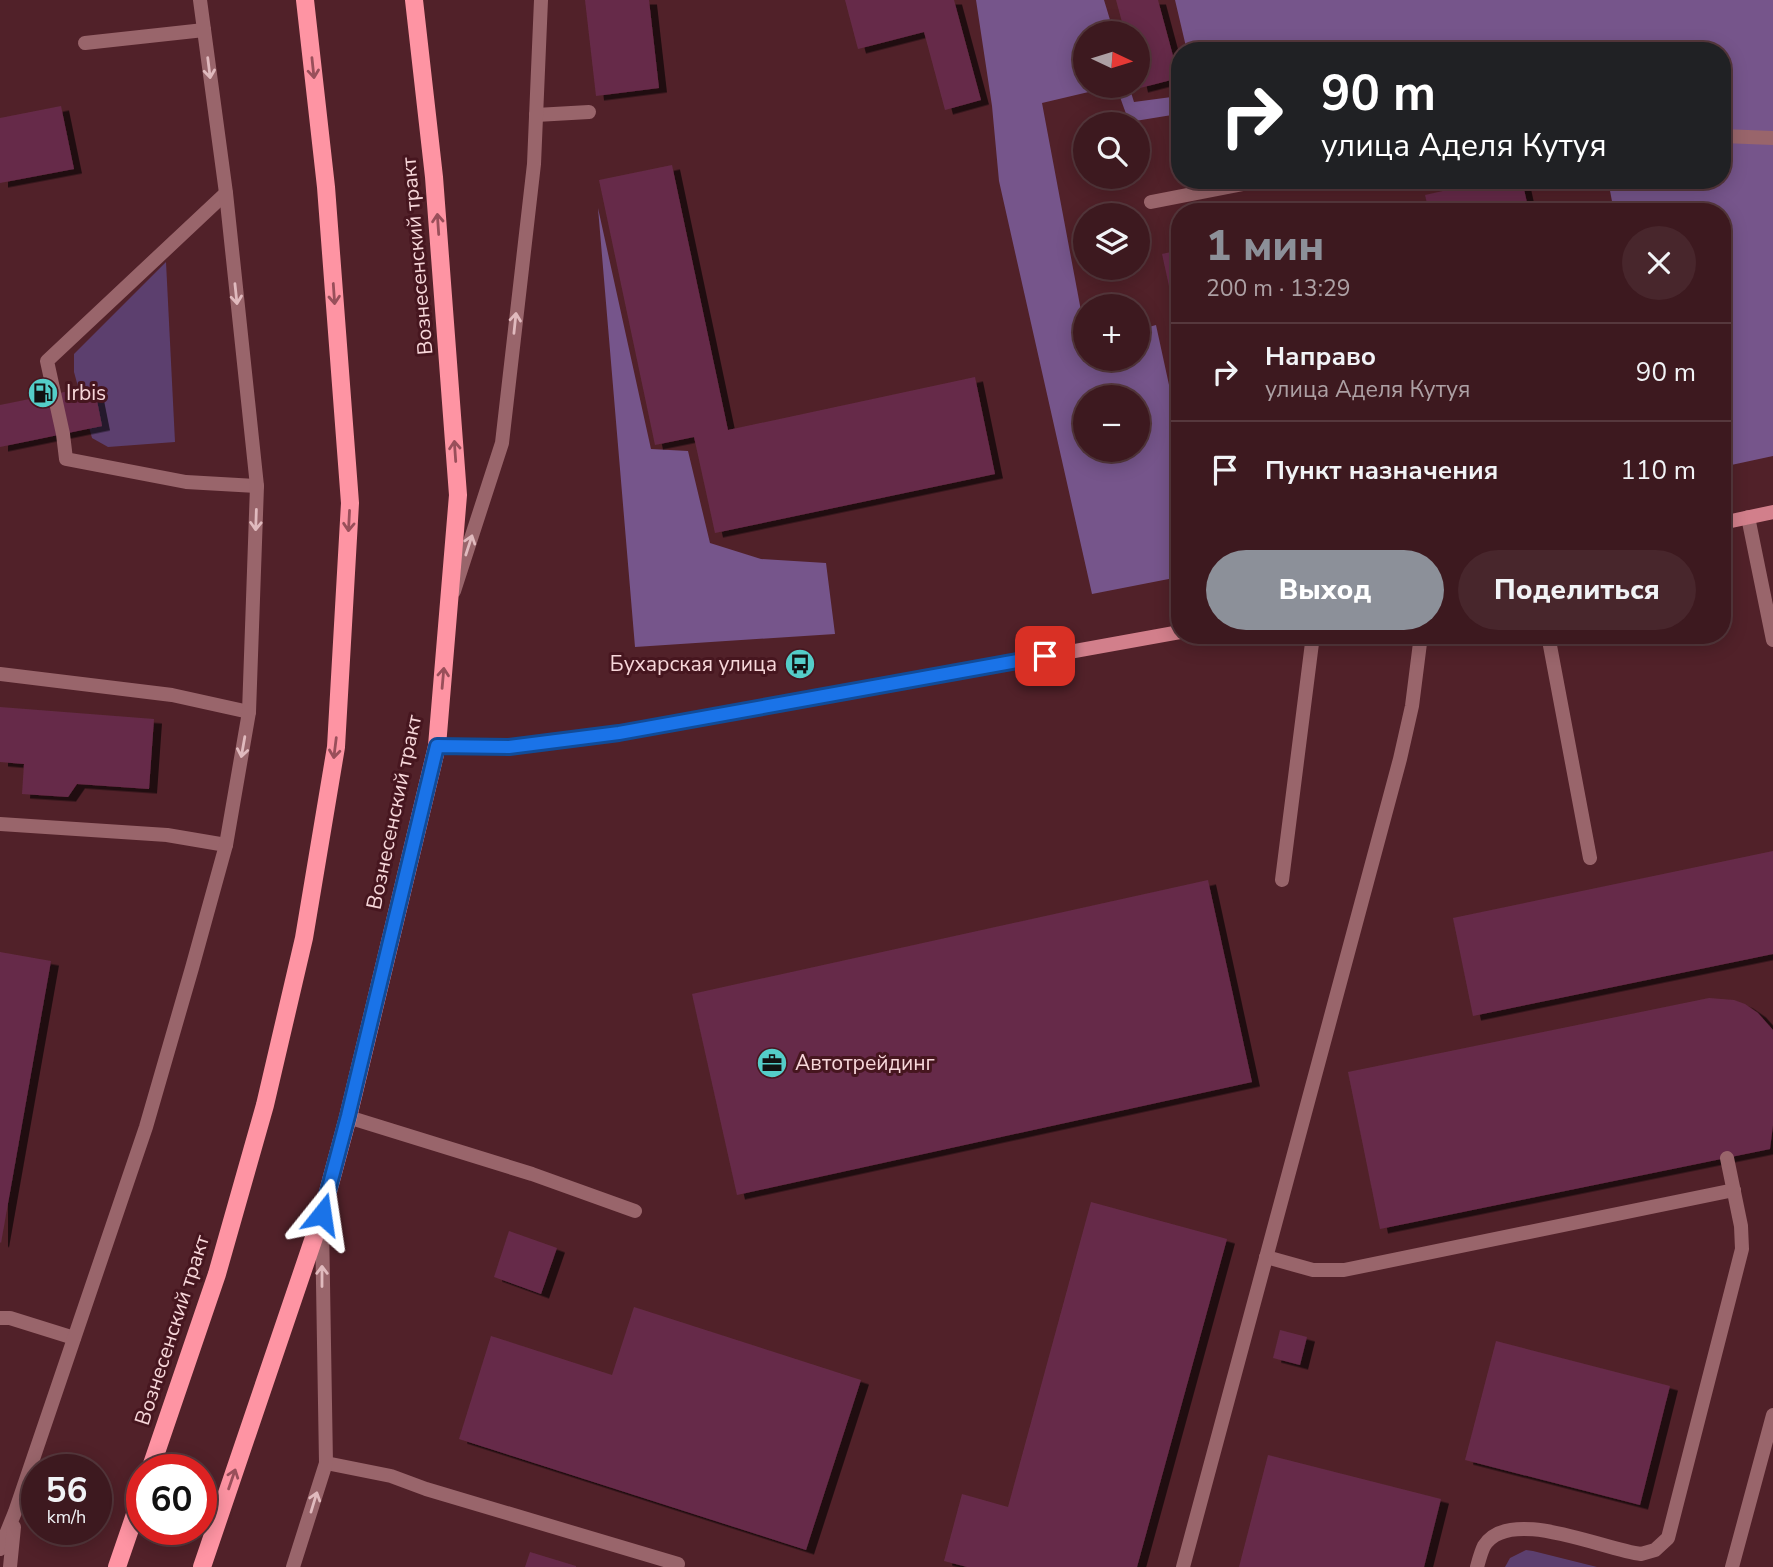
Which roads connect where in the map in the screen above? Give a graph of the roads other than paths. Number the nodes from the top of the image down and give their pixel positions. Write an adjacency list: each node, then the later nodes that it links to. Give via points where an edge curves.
1 (200, 0): 5 (street)
2 (305, 0): 40 (main road, Вознесенский тракт, one-way to 40, via 326,187 350,503 336,747 304,937 265,1105 217,1274)
3 (414, 0): 18 (main road, Вознесенский тракт, one-way to 3, via 458,495 434,177)
4 (541, 0): 8 (street)
5 (205, 30): 6 (street); 12 (street, one-way to 12)
6 (85, 43)
7 (589, 112): 8 (street)
8 (536, 115): 18 (street, one-way to 8, via 502,443)
9 (1731, 136): 10 (street)
10 (1773, 138)
11 (1218, 189): 13 (street)
12 (226, 193): 14 (street, one-way to 14); 14 (street, via 47,361 66,459 186,482)
13 (1151, 202)
14 (257, 486): 25 (street, one-way to 25)
15 (1773, 512): 16 (street)
16 (1748, 517): 17 (street); 20 (street)
17 (1731, 521)
18 (449, 610): 26 (main road, Вознесенский тракт, one-way to 18)
19 (1171, 634): 26 (street, via 619,733 509,747)
20 (1773, 640)
21 (1312, 644): 30 (street)
22 (1421, 644): 36 (street, via 1400,759)
23 (1550, 644): 29 (street)
24 (0, 674): 25 (street, via 172,695)
25 (249, 712): 28 (street, one-way to 28)
26 (437, 746): 31 (main road, Вознесенский тракт)
27 (0, 824): 28 (street, via 167,835)
28 (226, 845): 38 (street, via 146,1127)
29 (1590, 858)
30 (1282, 880)
31 (348, 1116): 34 (street); 35 (main road, Вознесенский тракт)
32 (1727, 1158): 33 (street)
33 (1734, 1190): 36 (street, via 1344,1270 1313,1270); 51 (street, via 1742,1234 1740,1259 1668,1538 1655,1550 1641,1554 1540,1529 1518,1528 1487,1542)
34 (635, 1211)
35 (322, 1214): 41 (street, one-way to 35); 48 (main road, Вознесенский тракт, one-way to 35)
36 (1266, 1257): 50 (street)
37 (0, 1318): 38 (street)
38 (75, 1338): 42 (street)
39 (1773, 1415): 52 (street)
40 (155, 1454)
41 (326, 1463): 45 (street, via 391,1476); 49 (street, one-way to 41)
42 (15, 1512): 44 (street); 46 (street)
43 (126, 1541): 47 (main road)
44 (0, 1549)
45 (677, 1564)
46 (10, 1567)
47 (117, 1567)
48 (202, 1567)
49 (293, 1567)
50 (1184, 1567)
51 (1478, 1567)
52 (1732, 1567)

